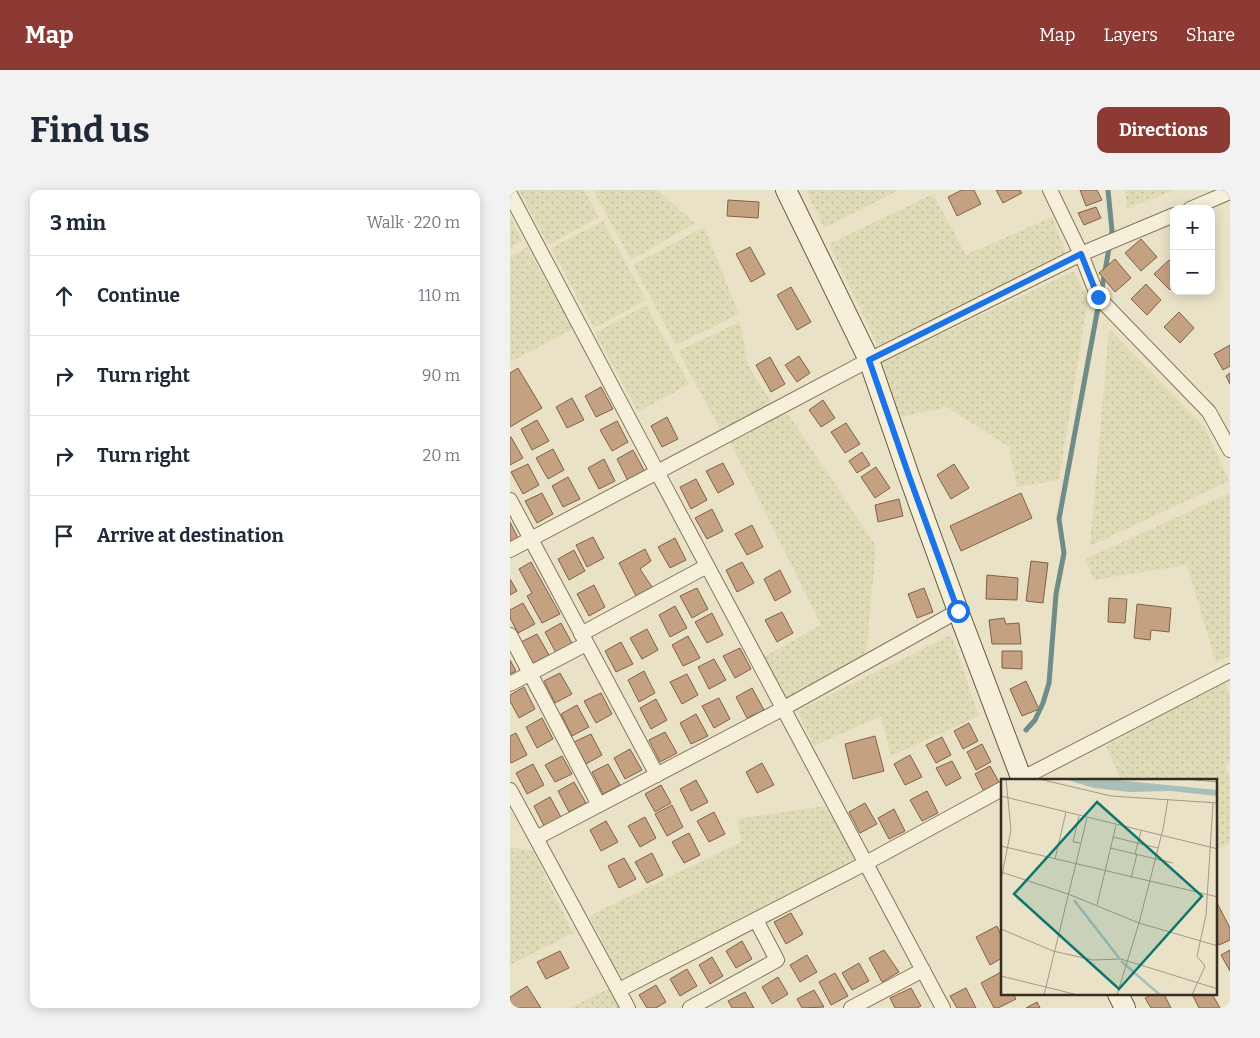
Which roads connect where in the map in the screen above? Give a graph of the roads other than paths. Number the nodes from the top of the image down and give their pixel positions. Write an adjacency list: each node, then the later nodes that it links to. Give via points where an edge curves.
1 (786, 190): 8 (street)
2 (1050, 190): 7 (street)
3 (1230, 192): 5 (street)
4 (510, 194): 10 (street)
5 (1199, 205)
6 (1170, 218): 7 (street)
7 (1081, 254): 8 (street); 9 (street, via 1098,297 1209,412)
8 (869, 360): 10 (street); 15 (street)
9 (1230, 450)
10 (656, 472): 12 (street); 14 (street)
11 (510, 500): 12 (street)
12 (530, 539): 13 (street); 17 (street)
13 (510, 550)
14 (708, 566): 17 (street); 21 (street)
15 (958, 611): 21 (street); 23 (street)
16 (510, 635): 19 (street)
17 (584, 639): 19 (street); 22 (street)
18 (1230, 672): 24 (street)
19 (530, 673): 20 (street); 27 (street)
20 (510, 684)
21 (784, 708): 22 (street); 29 (street)
22 (657, 775): 27 (street)
23 (1021, 779)
24 (1023, 779)
25 (510, 790): 28 (street)
26 (1001, 790): 29 (street)
27 (599, 805): 28 (street)
28 (536, 838): 32 (street)
29 (866, 863): 30 (street); 31 (street)
30 (756, 920): 32 (street); 35 (street, via 777,960)
31 (923, 970): 36 (street); 37 (street)
32 (619, 990): 34 (street)
33 (1119, 996): 38 (street)
34 (628, 1008)
35 (690, 1008)
36 (851, 1008)
37 (943, 1008)
38 (1124, 1008)

